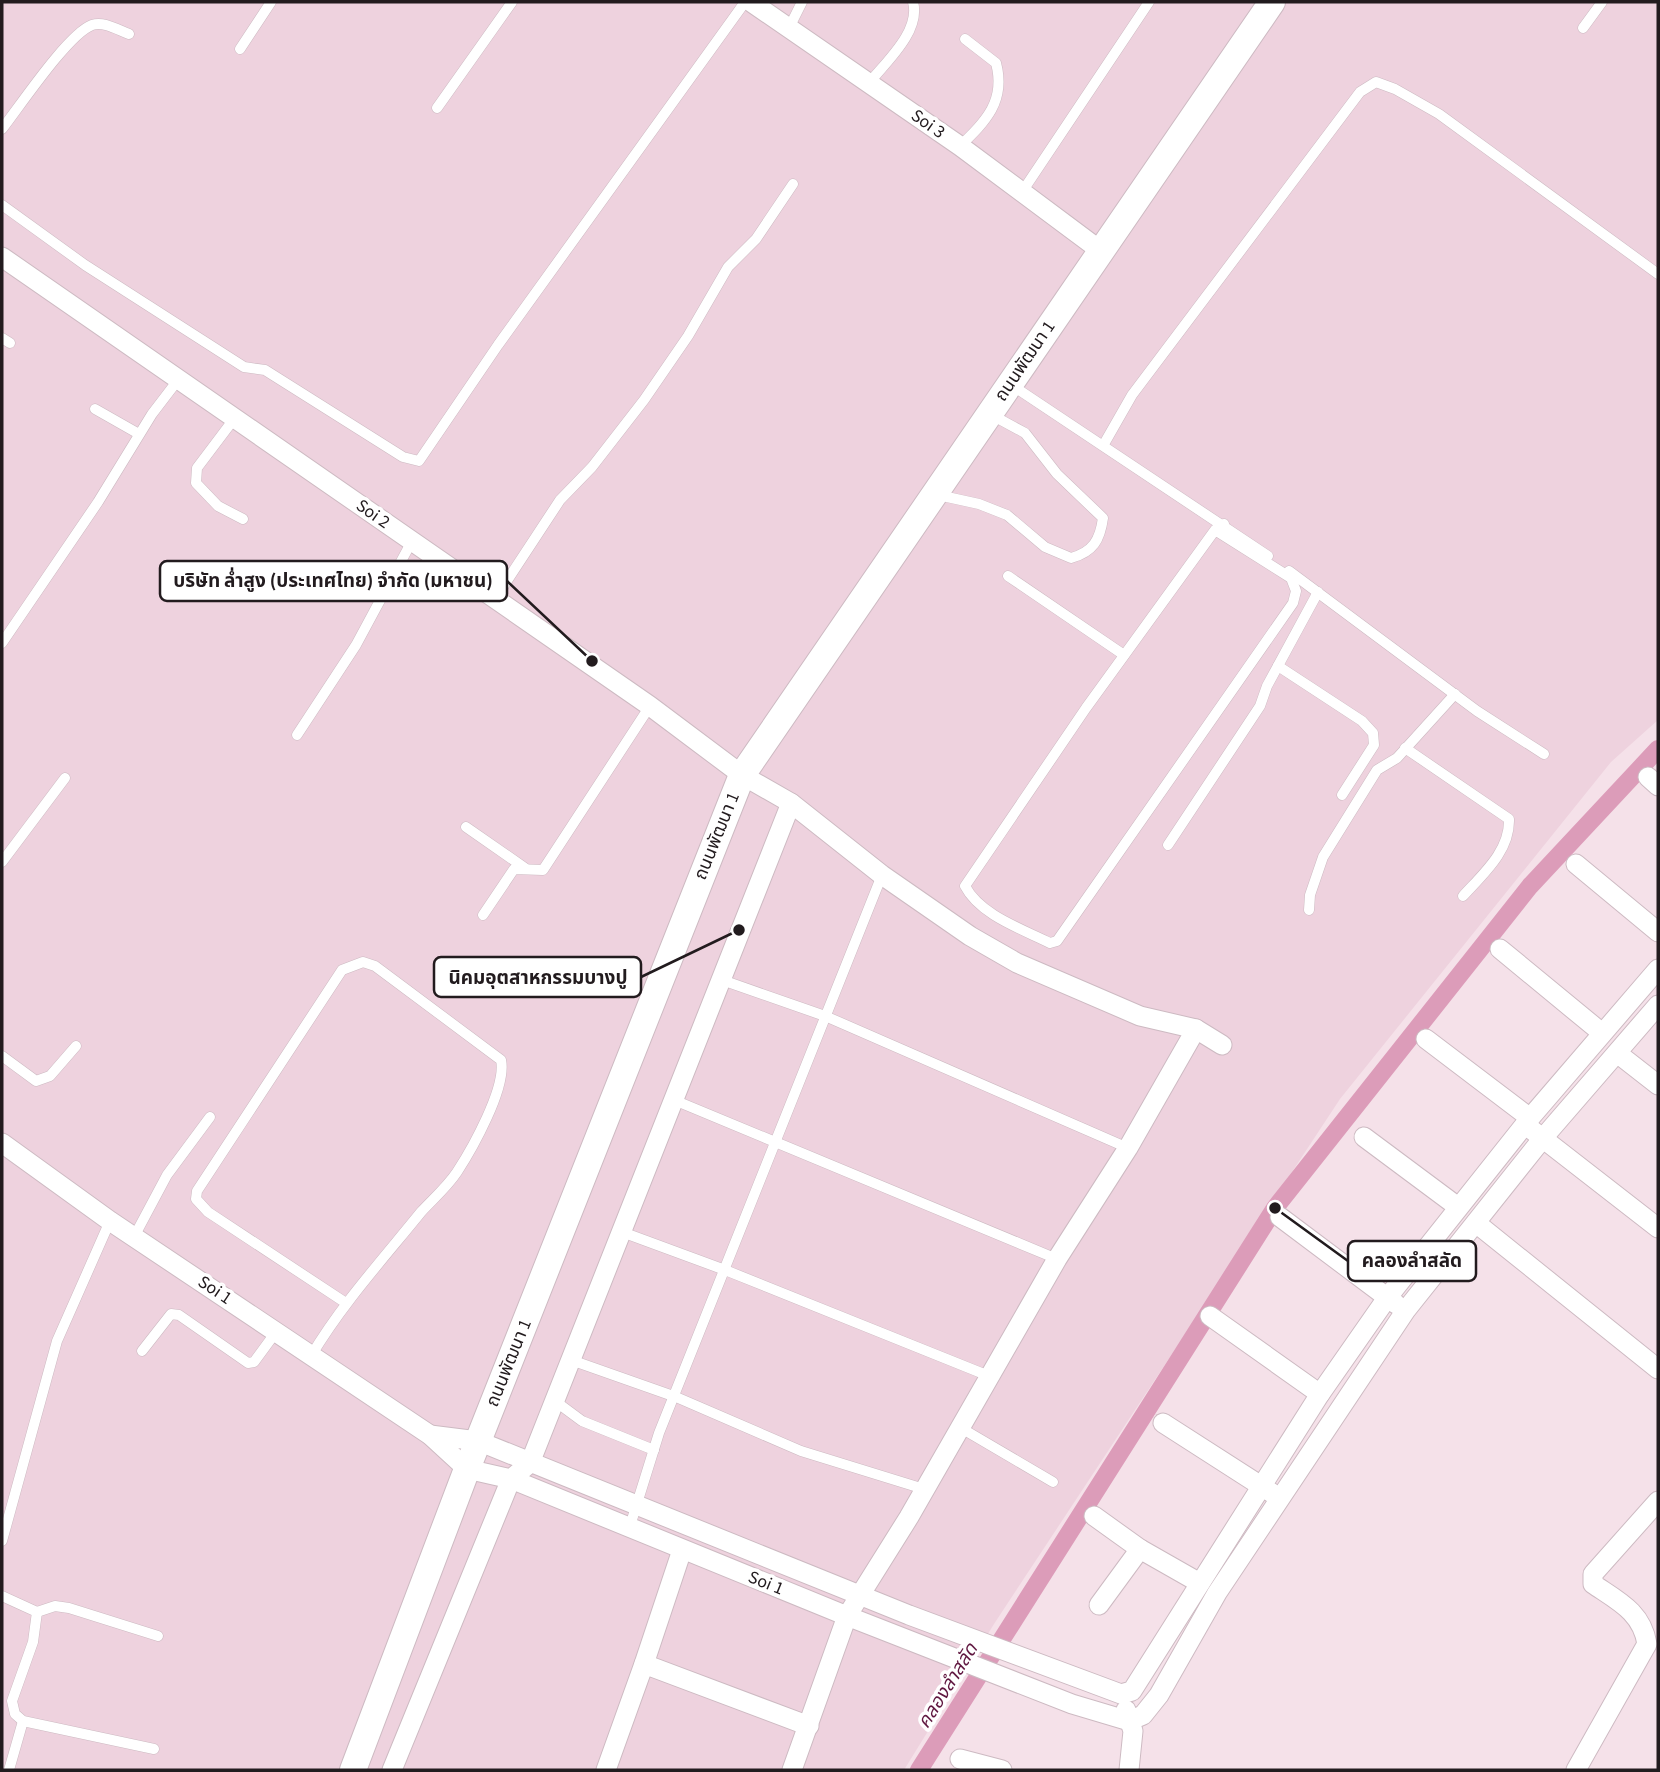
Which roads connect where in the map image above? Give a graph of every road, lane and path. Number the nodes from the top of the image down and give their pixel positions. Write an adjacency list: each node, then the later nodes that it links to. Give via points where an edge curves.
1 (271, 2): 14 (lane)
2 (512, 2): 16 (lane)
3 (745, 2): 21 (lane, via 419,461 403,457 265,370 244,367 85,265)
4 (751, 2): 10 (street, Soi 3)
5 (802, 2): 10 (lane)
6 (912, 2): 15 (lane, via 915,11 909,33)
7 (1149, 2): 20 (lane)
8 (1272, 2): 22 (main road, ถนนพัฒนา 1)
9 (1602, 2): 11 (lane)
10 (789, 28): 15 (street, Soi 3)
11 (1583, 28)
12 (129, 34): 17 (lane, via 92,25 73,38)
13 (965, 39): 18 (lane, via 996,63 1000,91 990,116)
14 (240, 48)
15 (869, 83): 18 (street, Soi 3)
16 (437, 107)
17 (2, 129)
18 (960, 146): 20 (street, Soi 3)
19 (793, 184): 38 (lane, via 756,239 728,267 644,400 593,467 560,500)
20 (1022, 192): 22 (street, Soi 3)
21 (2, 205)
22 (1101, 251): 26 (main road, ถนนพัฒนา 1)
23 (2, 257): 25 (street, Soi 2)
24 (1658, 274): 31 (lane, via 1439,114 1376,82 1360,92 1132,395)
25 (178, 380): 29 (street, Soi 2); 30 (lane)
26 (1010, 384): 28 (main road, ถนนพัฒนา 1); 31 (lane)
27 (95, 409): 30 (lane)
28 (989, 413): 32 (main road, ถนนพัฒนา 1); 32 (lane, via 1025,433 1057,474 1093,505 1103,519 1101,537 1087,553 1071,558 1045,547 1007,515 979,503)
29 (234, 418): 33 (lane, via 197,468 196,482 218,506); 35 (street, Soi 2)
30 (139, 435): 39 (lane)
31 (1104, 444): 34 (lane)
32 (934, 494): 47 (main road, ถนนพัฒนา 1)
33 (243, 519)
34 (1220, 527): 37 (lane); 40 (lane); 40 (lane, via 1291,578 1296,591 1293,603 1057,941 1050,943 988,911 971,898 965,886)
35 (411, 541): 38 (street, Soi 2); 44 (lane, via 356,645)
36 (1008, 576): 40 (lane)
37 (1318, 592): 41 (lane); 42 (lane)
38 (495, 599): 43 (street, Soi 2)
39 (2, 643)
40 (1124, 655)
41 (1278, 666): 49 (lane, via 1373,733 1374,745); 52 (lane, via 1260,706)
42 (1455, 694): 45 (lane); 46 (lane)
43 (650, 706): 47 (street, Soi 2); 55 (lane, via 544,870)
44 (297, 735)
45 (1405, 748): 57 (lane, via 1509,819 1510,834 1495,860); 58 (lane, via 1377,770 1323,858 1310,895)
46 (1544, 754)
47 (741, 775): 50 (street, Soi 2); 109 (main road, ถนนพัฒนา 1)
48 (65, 778): 53 (lane)
49 (1342, 795)
50 (791, 803): 56 (street, Soi 2); 63 (street)
51 (466, 827): 55 (lane)
52 (1168, 845)
53 (2, 862)
54 (1576, 864): 60 (street)
55 (525, 868): 59 (lane, via 514,869)
56 (882, 875): 65 (lane); 66 (street, Soi 2, via 1017,963 1140,1016)
57 (1463, 896)
58 (1310, 910)
59 (482, 915)
60 (1658, 932)
61 (1500, 948): 67 (street)
62 (1658, 969): 67 (street)
63 (722, 980): 65 (lane); 75 (street)
64 (1658, 1005): 71 (street)
65 (825, 1016): 81 (lane); 82 (lane)
66 (1196, 1030): 69 (street, Soi 2); 82 (street)
67 (1602, 1033): 77 (street)
68 (1426, 1039): 77 (street)
69 (1222, 1045)
70 (76, 1046): 72 (lane, via 50,1076 36,1081)
71 (1620, 1049): 73 (street); 74 (street); 78 (street)
72 (2, 1056)
73 (1658, 1075)
74 (1658, 1086)
75 (674, 1100): 81 (lane); 89 (street)
76 (210, 1117): 90 (lane, via 167,1175)
77 (1530, 1119): 78 (street); 83 (street)
78 (1546, 1133): 85 (street); 87 (street); 88 (street)
79 (1364, 1137): 83 (street)
80 (2, 1143): 86 (street, Soi 1)
81 (776, 1143): 91 (lane); 92 (lane, via 751,1195)
82 (1128, 1148): 91 (street)
83 (1458, 1207): 93 (street)
84 (1280, 1217): 93 (street)
85 (1658, 1217)
86 (110, 1221): 90 (street, Soi 1); 122 (lane, via 57,1341)
87 (1476, 1223): 95 (street); 101 (street)
88 (1658, 1228)
89 (622, 1233): 92 (lane); 100 (street)
90 (135, 1235): 97 (street, Soi 1)
91 (1056, 1259): 102 (street)
92 (725, 1270): 102 (lane); 104 (lane)
93 (1387, 1298): 95 (street); 103 (street)
94 (346, 1303): 94 (lane, via 456,1173 484,1120 503,1069 501,1060 375,966 363,962 342,970 196,1199 208,1212); 99 (lane)
95 (1406, 1310): 117 (street)
96 (1210, 1316): 103 (street)
97 (276, 1332): 98 (lane, via 254,1362 248,1363 171,1314); 99 (street, Soi 1)
98 (142, 1351)
99 (311, 1356): 108 (street, Soi 1)
100 (571, 1360): 104 (lane); 105 (street)
101 (1658, 1369)
102 (989, 1376): 107 (street)
103 (1320, 1394): 115 (street)
104 (676, 1397): 110 (lane); 116 (lane, via 801,1451)
105 (555, 1401): 110 (lane, via 624,1441); 111 (street)
106 (1163, 1423): 115 (street)
107 (961, 1428): 114 (lane); 116 (street)
108 (430, 1435): 109 (street, Soi 1); 112 (street, Soi 1)
109 (478, 1441): 111 (street, Soi 1); 112 (main road, ถนนพัฒนา 1)
110 (654, 1450): 119 (lane)
111 (530, 1464): 113 (street); 119 (street, Soi 1)
112 (467, 1469): 113 (street, Soi 1); 140 (main road, ถนนพัฒนา 1)
113 (511, 1479): 121 (street, Soi 1); 141 (street)
114 (1053, 1482)
115 (1261, 1487): 117 (street); 125 (street)
116 (924, 1489): 126 (street)
117 (1280, 1497): 134 (street, via 1217,1593 1159,1695 1143,1715)
118 (1658, 1501): 146 (street, via 1593,1574 1593,1584 1635,1613 1647,1644)
119 (637, 1505): 121 (lane); 126 (street, Soi 1)
120 (1094, 1516): 123 (street)
121 (630, 1526): 124 (street, Soi 1)
122 (2, 1541)
123 (1140, 1549): 125 (street); 128 (street)
124 (682, 1550): 130 (street, Soi 1); 132 (street)
125 (1198, 1582): 133 (street, via 1132,1691)
126 (861, 1593): 130 (street); 133 (street, Soi 1)
127 (2, 1596): 129 (lane)
128 (1099, 1605)
129 (37, 1612): 131 (lane, via 55,1606 69,1608); 135 (lane, via 33,1642 12,1701 15,1714)
130 (847, 1616): 134 (street, Soi 1); 136 (street)
131 (158, 1636)
132 (644, 1664): 136 (street); 142 (street)
133 (1121, 1694): 134 (street)
134 (1120, 1720): 145 (street, via 1133,1739)
135 (23, 1721): 137 (lane); 139 (lane)
136 (809, 1726): 143 (street)
137 (154, 1749)
138 (960, 1759): 144 (street)
139 (9, 1770)
140 (353, 1770)
141 (392, 1770)
142 (606, 1770)
143 (792, 1770)
144 (1002, 1770)
145 (1129, 1770)
146 (1576, 1770)

